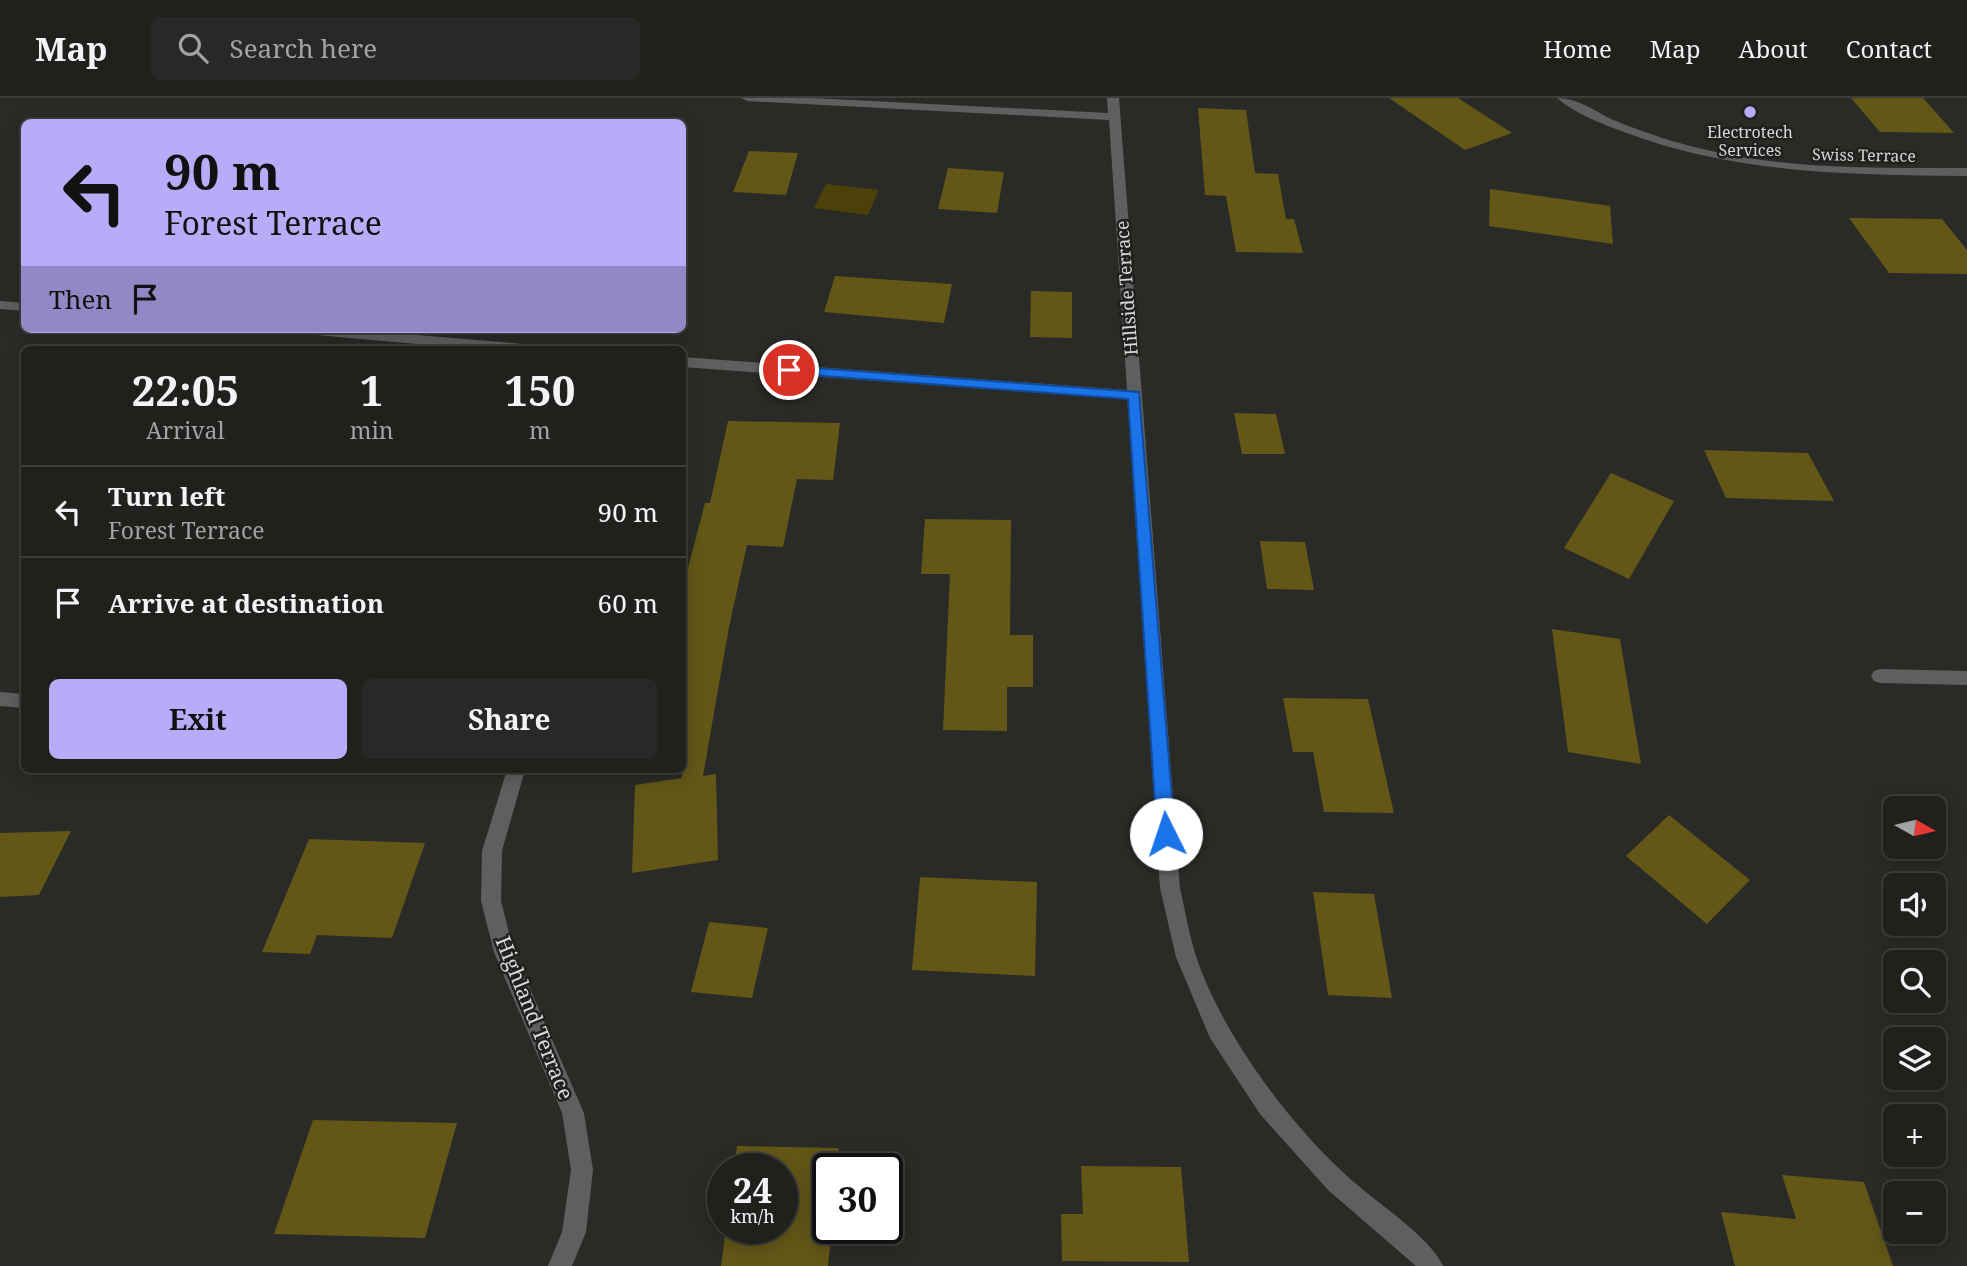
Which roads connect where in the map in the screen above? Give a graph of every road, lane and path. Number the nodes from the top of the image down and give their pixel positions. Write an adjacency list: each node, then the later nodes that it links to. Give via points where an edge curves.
1 (747, 98): 4 (street)
2 (1113, 98): 4 (street, Hillside Terrace)
3 (1563, 98): 5 (street, Swiss Terrace, via 1659,140 1758,163 1828,171)
4 (1114, 117): 11 (street, Hillside Terrace)
5 (1967, 172)
6 (0, 305): 7 (street)
7 (21, 307)
8 (339, 333): 9 (street)
9 (490, 346)
10 (686, 362): 11 (street)
11 (1134, 395): 18 (street, Hillside Terrace, via 1170,888 1186,957 1218,1030 1268,1105 1336,1182)
12 (1880, 676): 13 (street)
13 (1967, 678)
14 (0, 699): 15 (street)
15 (21, 701)
16 (515, 773): 17 (street, Highland Terrace, via 492,851 491,901 504,952 573,1114 582,1170 574,1232)
17 (560, 1266)
18 (1431, 1266)

